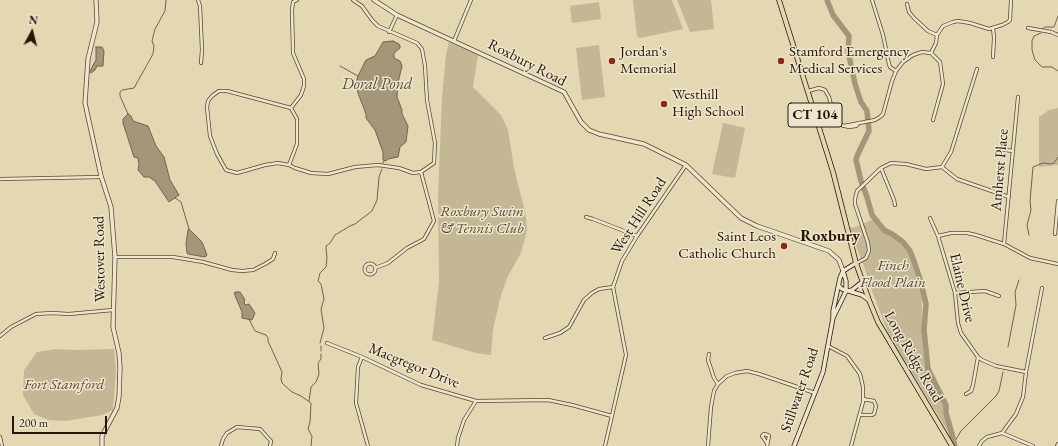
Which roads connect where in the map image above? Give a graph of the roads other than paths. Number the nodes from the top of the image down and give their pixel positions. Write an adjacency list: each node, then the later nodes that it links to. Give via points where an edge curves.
1 (96, 0): 34 (street, Westover Road, via 97,22 88,59 85,103)
2 (198, 0): 20 (street)
3 (297, 0): 25 (street, via 293,2 292,10 293,53 304,79 304,86)
4 (353, 0): 14 (street, via 362,6 378,26)
5 (374, 0): 11 (street, Roxbury Road)
6 (471, 0): 17 (street)
7 (779, 0): 23 (main road, Long Ridge Road / CT 104)
8 (872, 0): 22 (street, via 883,35 888,64)
9 (1011, 0): 12 (street, via 1009,21)
10 (907, 4): 15 (street, via 914,18 928,31)
11 (397, 15): 14 (street); 17 (street, Roxbury Road)
12 (993, 28): 15 (street, via 953,22 944,26); 19 (street)
13 (1028, 28): 16 (street)
14 (389, 32): 33 (street, via 417,43 422,49 427,100 436,143 434,163)
15 (938, 35): 18 (street)
16 (1058, 35)
17 (454, 41): 30 (street, Roxbury Road, via 564,92 581,122 592,132 644,144)
18 (931, 52): 22 (street, via 913,55); 26 (street, via 940,62 943,84)
19 (993, 57)
20 (201, 63)
21 (977, 69): 31 (street, via 951,152)
22 (896, 71): 23 (street, via 883,114 875,120 856,126 844,126 835,120 825,90 819,88)
23 (808, 91): 47 (main road, Long Ridge Road / CT 104, via 833,172)
24 (1018, 97): 28 (street, Amherst Place)
25 (291, 108): 29 (street, via 297,120 297,144); 29 (street, via 224,91 212,96 207,107 210,136 226,170 237,173 272,164)
26 (933, 120)
27 (998, 149): 28 (street)
28 (1013, 151): 36 (street, Amherst Place)
29 (289, 165): 33 (street, via 311,173 328,174 355,167 378,165 413,173)
30 (686, 165): 42 (street, West Hill Road); 50 (street, Roxbury Road, via 741,218 829,251 839,260)
31 (942, 167): 32 (street, via 926,169 891,163); 36 (street, via 957,179)
32 (880, 168): 38 (street); 47 (street, via 857,191 855,204 869,251 866,258)
33 (421, 172): 49 (street, via 434,222 424,239 388,263)
34 (101, 177): 35 (street); 46 (street, Westover Road, via 111,207)
35 (0, 179)
36 (1009, 197): 44 (street, Amherst Place)
37 (1058, 201): 41 (street)
38 (895, 205)
39 (586, 217): 42 (street)
40 (930, 218): 43 (street, Elaine Drive)
41 (1054, 234)
42 (637, 236): 53 (street, West Hill Road, via 622,260)
43 (938, 236): 44 (street, via 967,233); 56 (street, Elaine Drive)
44 (1004, 244): 48 (street, via 1030,258)
45 (275, 253): 46 (street, via 265,264 253,270 242,271 173,257)
46 (115, 257): 59 (street, Westover Road)
47 (856, 264): 50 (street); 51 (main road, Long Ridge Road / CT 104)
48 (1058, 264)
49 (375, 268): 49 (street, via 373,264 368,264 365,271 368,275 372,274)
50 (843, 271): 52 (street, Stillwater Road); 55 (street)
51 (862, 282): 55 (street, via 852,290); 58 (main road, Long Ridge Road / CT 104)
52 (839, 286): 55 (street); 60 (street, Stillwater Road, via 833,311)
53 (612, 287): 62 (street, via 592,293 584,300 570,327); 75 (street, via 626,355)
54 (1042, 288): 68 (street)
55 (846, 291): 58 (street, via 862,295); 60 (street, Stillwater Road)
56 (955, 293): 57 (street, via 985,291); 67 (street, Elaine Drive, via 961,333)
57 (999, 296)
58 (869, 300): 78 (main road, Long Ridge Road / CT 104, via 878,322)
59 (113, 310): 61 (street, via 36,314); 80 (street, Westover Road, via 113,327 120,363 119,397 114,415 102,436)
60 (834, 318): 64 (street, Stillwater Road)
61 (0, 336)
62 (546, 338)
63 (327, 343): 66 (street, Macgregor Drive)
64 (828, 346): 70 (street, Stillwater Road, via 823,372); 72 (street, via 847,356 854,364 864,387)
65 (709, 354): 69 (street, via 708,360)
66 (362, 357): 73 (street, Macgregor Drive, via 421,385); 83 (street, via 358,366 356,403)
67 (978, 357): 68 (street, Elaine Drive, via 996,366); 71 (street, via 973,385 971,391)
68 (1026, 372): 76 (street, via 1023,397 1016,414)
69 (718, 384): 70 (street, via 727,376 747,372); 86 (street, via 711,407)
70 (815, 393): 87 (street, Stillwater Road)
71 (966, 394)
72 (863, 399): 74 (street); 74 (street, via 874,400 876,406 874,414)
73 (476, 401): 75 (street, Macgregor Drive, via 548,400); 84 (street, via 464,420)
74 (860, 415): 88 (street)
75 (612, 416): 85 (street)
76 (1002, 432): 89 (street, via 986,437); 90 (street)
77 (0, 437): 79 (street)
78 (949, 445)
79 (2, 446)
80 (102, 446)
81 (221, 446): 82 (street, via 227,433 237,426 260,429 270,441)
82 (270, 446)
83 (368, 446)
84 (457, 446)
85 (605, 446)
86 (708, 446)
87 (794, 446)
88 (850, 446)
89 (979, 446)
90 (1033, 446)

